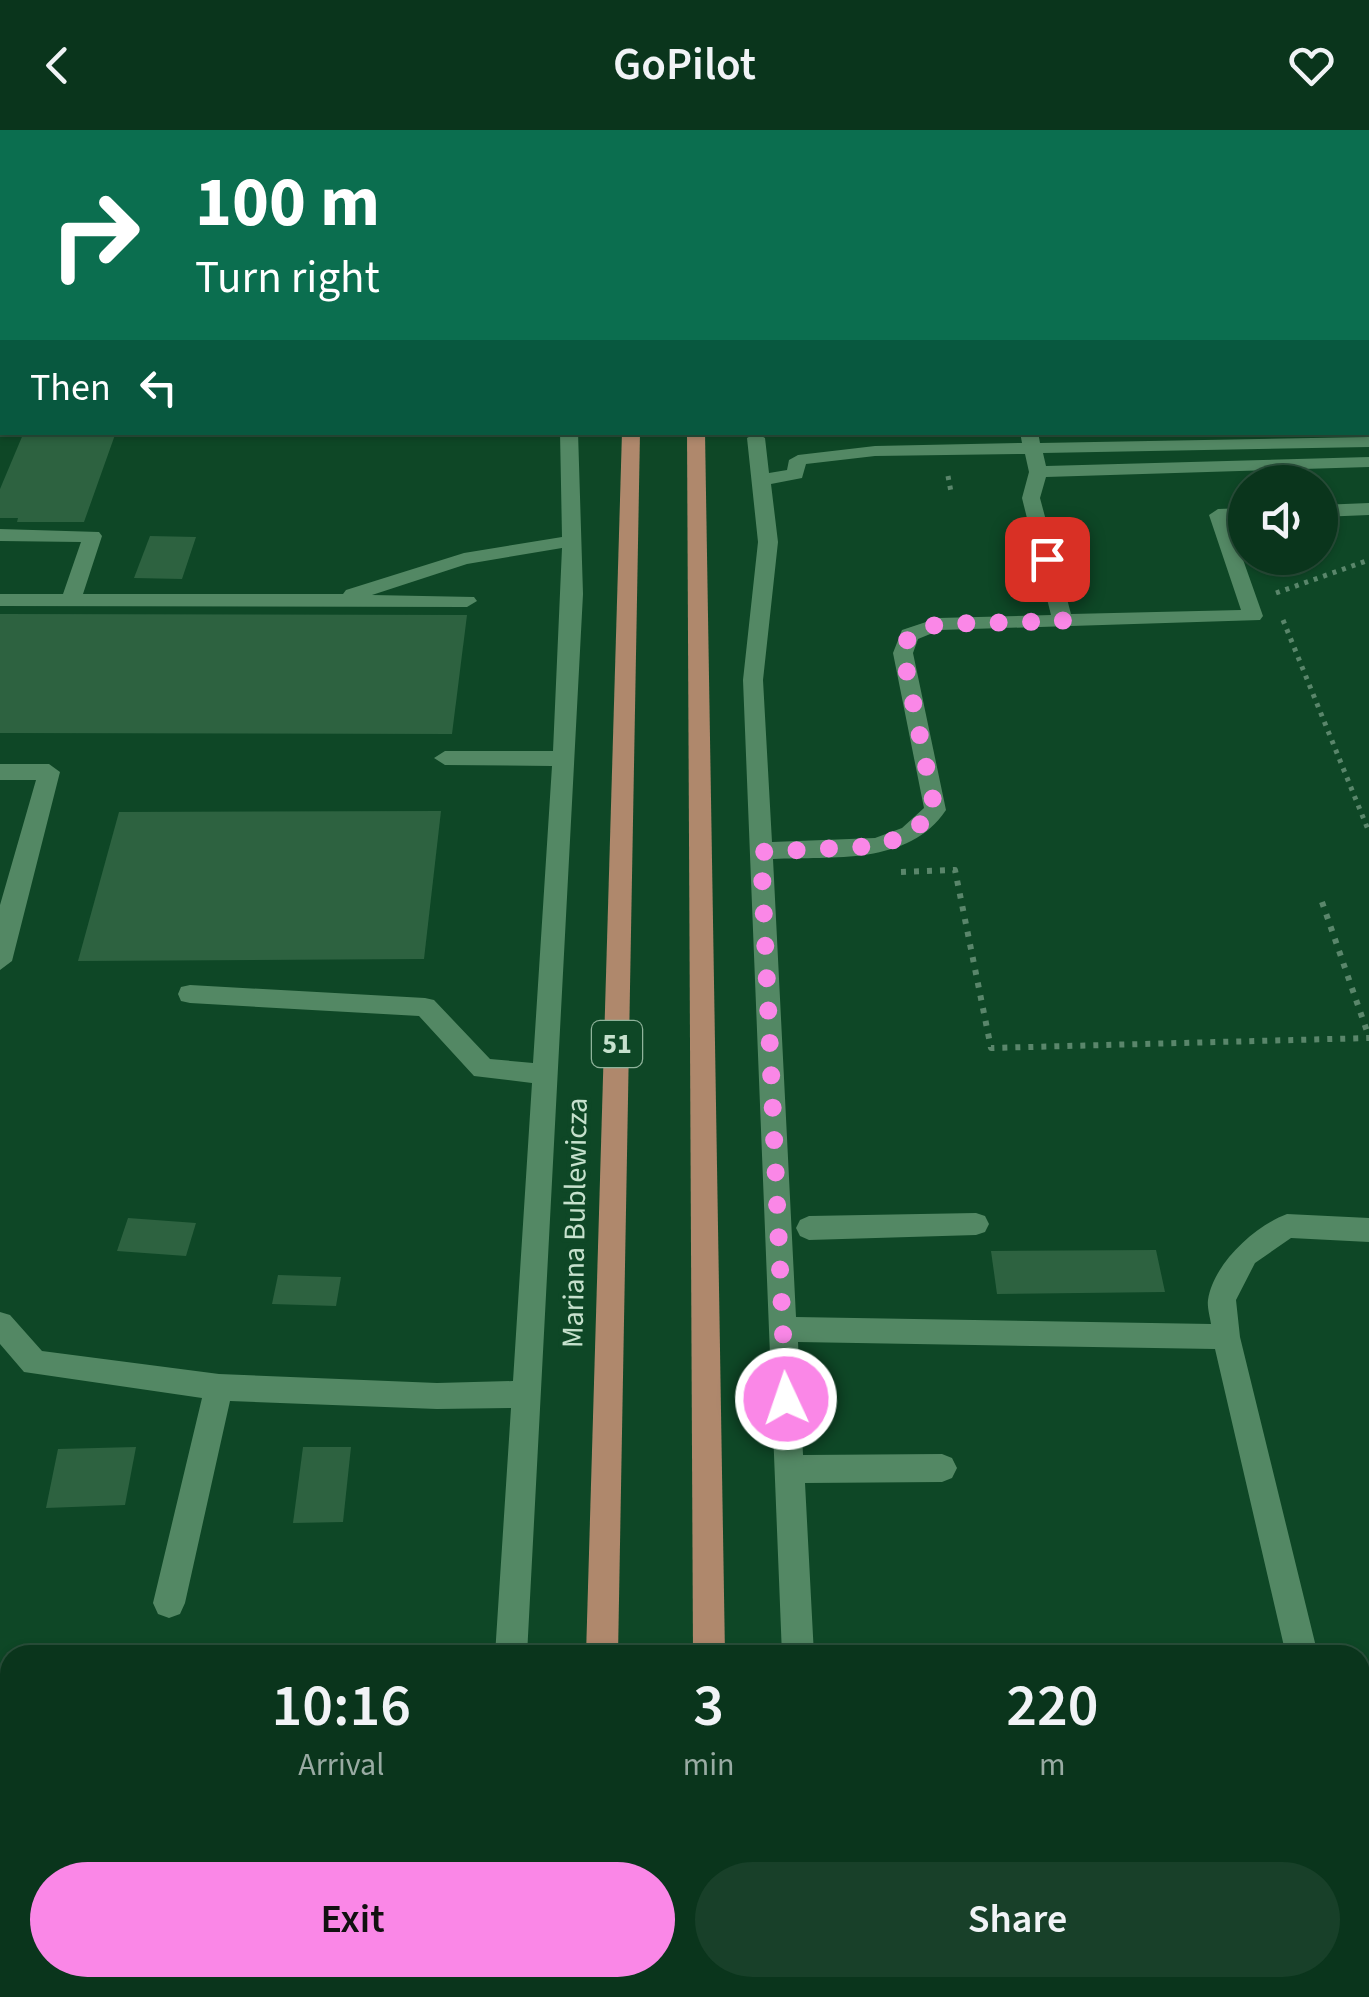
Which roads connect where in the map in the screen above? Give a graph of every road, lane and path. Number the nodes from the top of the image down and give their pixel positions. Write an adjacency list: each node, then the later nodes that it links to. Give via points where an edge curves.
1 (569, 435): 16 (lane)
2 (631, 435): 51 (main road, Mariana Bublewicza / 51)
3 (696, 435): 52 (main road)
4 (756, 438): 10 (lane)
5 (1031, 439): 6 (lane); 8 (lane); 10 (lane, via 798,460 796,474)
6 (1369, 442)
7 (1369, 462): 8 (lane)
8 (1038, 472): 26 (lane, via 1031,498)
9 (948, 479): 11 (path)
10 (763, 480): 31 (lane, via 768,542 753,680)
11 (951, 492)
12 (1369, 509): 13 (lane)
13 (1338, 510)
14 (1228, 515): 17 (lane, via 1218,515)
15 (0, 536): 22 (lane, via 92,536)
16 (572, 542): 23 (lane, via 464,558); 28 (lane)
17 (1228, 544)
18 (1369, 560): 20 (path)
19 (1239, 575): 26 (lane, via 1253,616)
20 (1272, 594)
21 (0, 600): 22 (lane)
22 (72, 600): 23 (lane)
23 (330, 601): 24 (lane)
24 (467, 602)
25 (1280, 612): 30 (path)
26 (1063, 621): 31 (lane, via 938,624 909,635 903,653 935,810 910,834 877,846)
27 (445, 758): 28 (lane)
28 (564, 758): 38 (lane)
29 (0, 772): 34 (lane, via 49,772)
30 (1369, 832)
31 (761, 852): 43 (lane)
32 (955, 870): 37 (path, via 992,1048)
33 (1322, 902): 37 (path)
34 (5, 911): 35 (lane)
35 (0, 961)
36 (190, 994): 38 (lane, via 425,1007 483,1069)
37 (1369, 1037)
38 (545, 1074): 46 (lane)
39 (976, 1224): 40 (lane)
40 (809, 1228)
41 (1369, 1228): 44 (lane, via 1287,1226 1245,1256 1222,1299)
42 (0, 1324): 45 (lane, via 34,1363)
43 (783, 1328): 44 (lane); 48 (lane)
44 (1226, 1337): 54 (lane)
45 (219, 1387): 46 (lane); 49 (lane)
46 (526, 1394): 50 (lane)
47 (942, 1468): 48 (lane)
48 (790, 1469): 53 (lane)
49 (169, 1603)
50 (512, 1645)
51 (602, 1645)
52 (709, 1645)
53 (798, 1645)
54 (1300, 1645)

